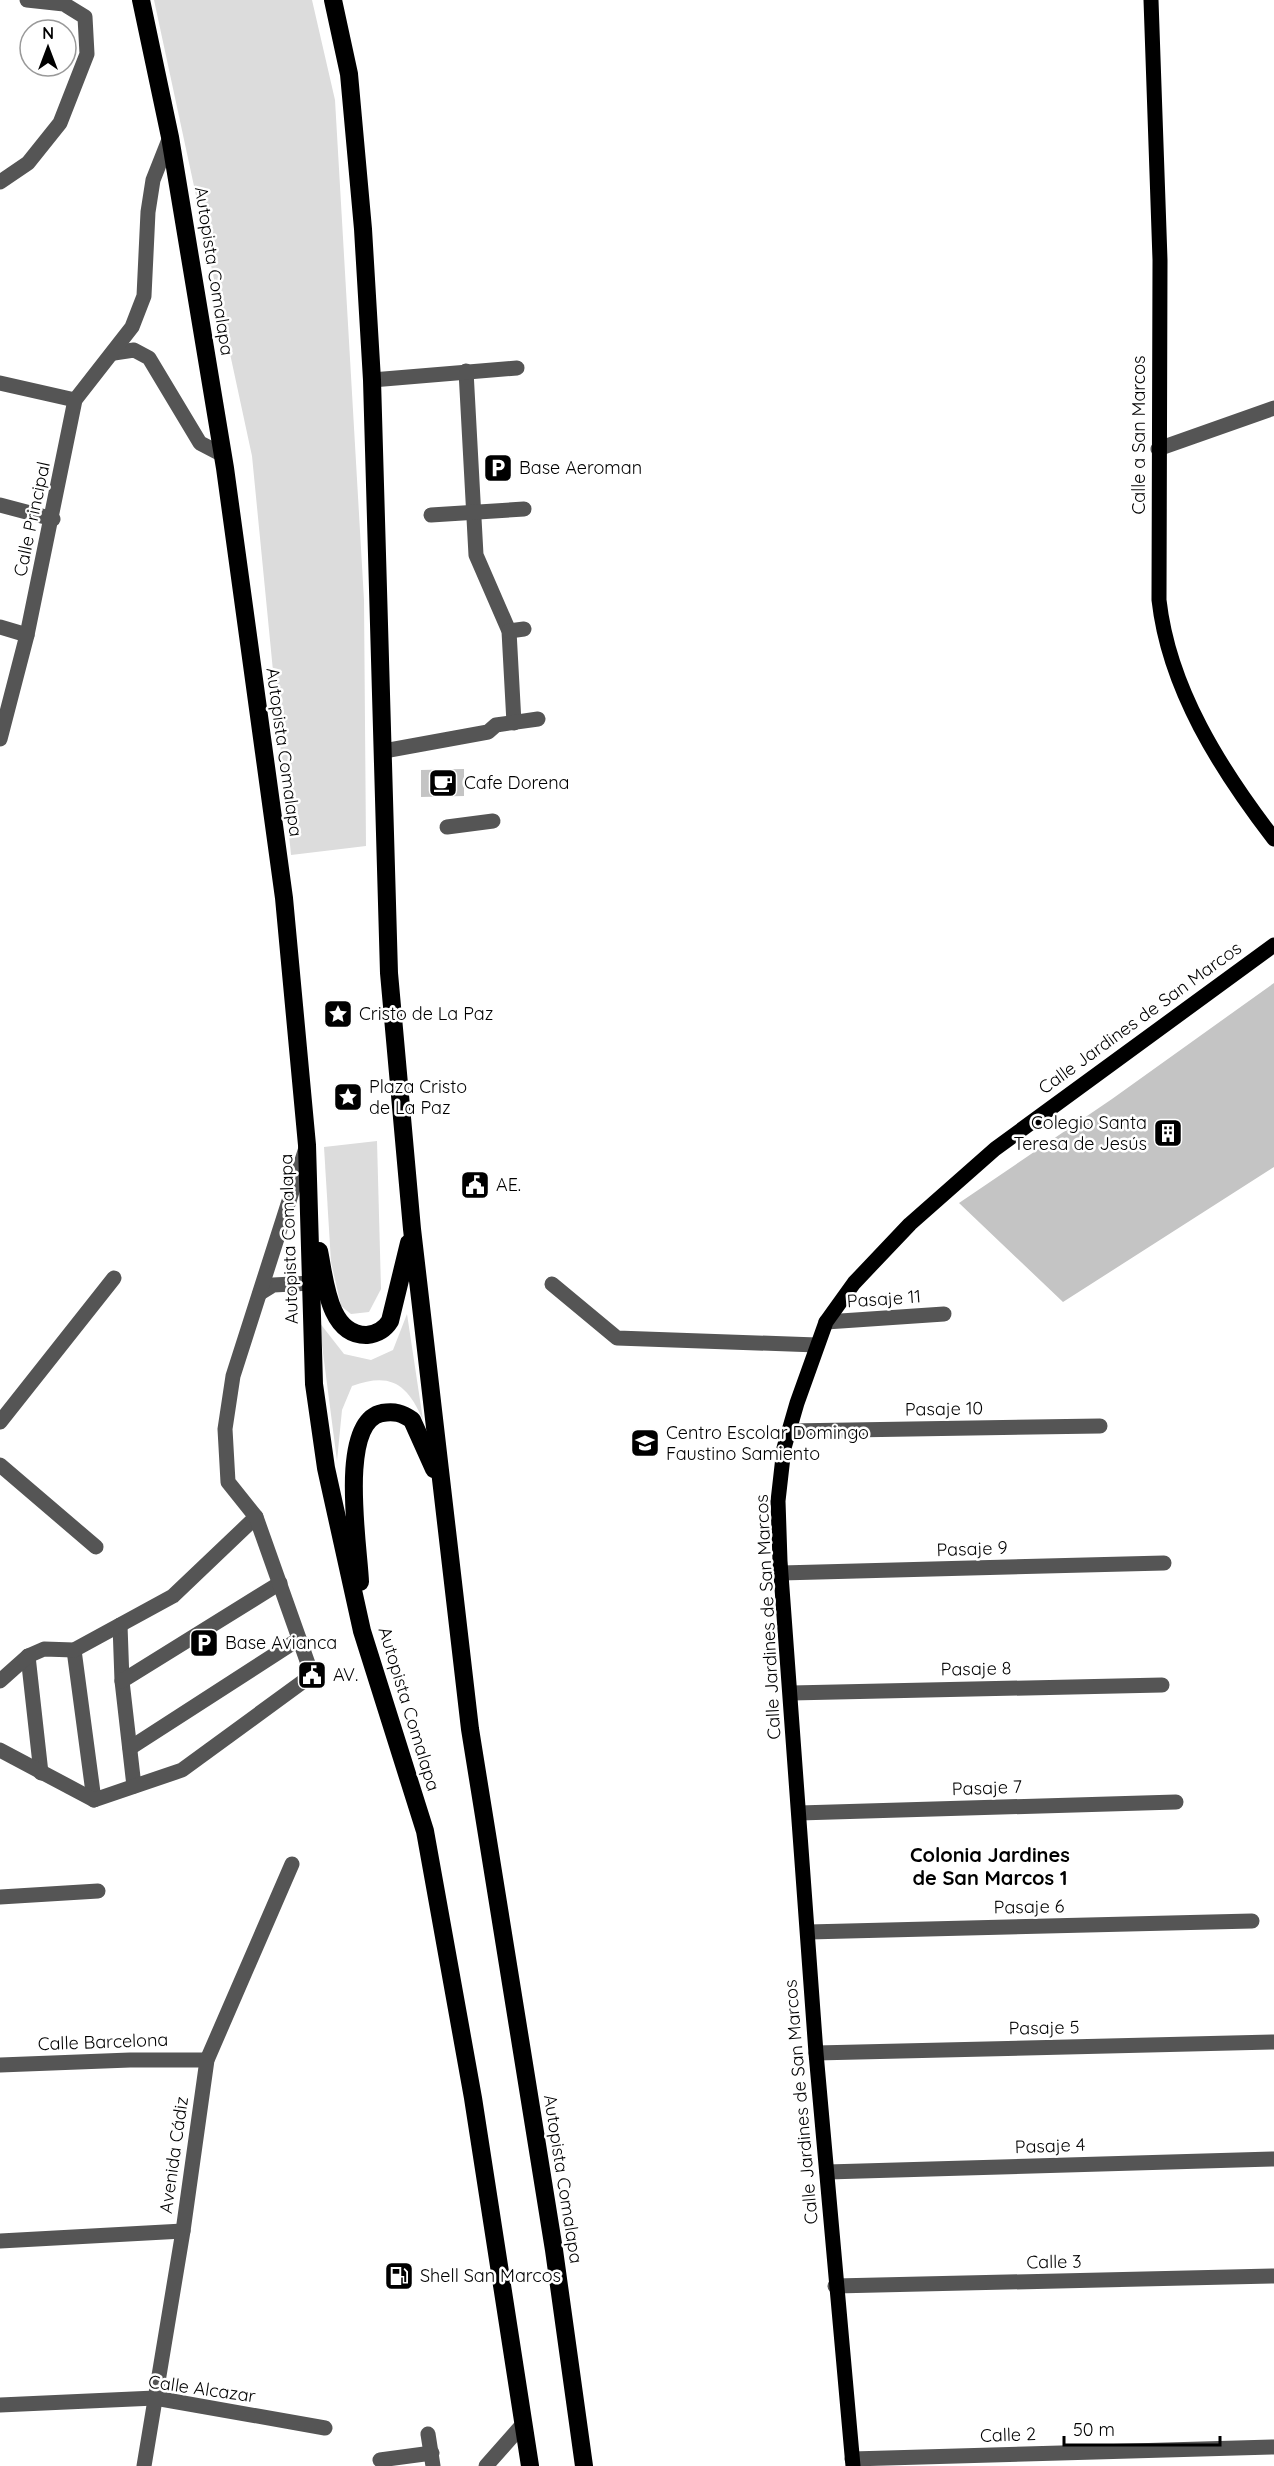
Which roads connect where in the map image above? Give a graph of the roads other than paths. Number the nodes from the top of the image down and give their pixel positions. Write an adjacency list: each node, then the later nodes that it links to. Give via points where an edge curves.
1 (27, 0): 6 (street, via 64,4 85,17 87,54 60,123 28,163)
2 (141, 0): 5 (highway, Autopista Comalapa)
3 (333, 0): 10 (highway, Autopista Comalapa, via 356,125)
4 (1150, 0): 14 (main road, Calle a San Marcos, via 1160,260)
5 (170, 137): 7 (street, Calle Principal, via 153,180 144,296 132,327); 15 (highway, Autopista Comalapa)
6 (0, 182)
7 (114, 353): 12 (street, Calle Principal); 15 (street, via 134,350 149,358 200,443)
8 (517, 368): 9 (street)
9 (466, 371): 10 (street); 18 (street)
10 (372, 380): 26 (highway, Autopista Comalapa)
11 (0, 383): 12 (street)
12 (75, 400): 20 (street, Calle Principal)
13 (1274, 408): 14 (street)
14 (1158, 449): 29 (main road, Calle a San Marcos, via 1159,600 1163,635 1181,686 1232,784)
15 (223, 455): 31 (highway, Autopista Comalapa, via 284,898)
16 (0, 505): 20 (street)
17 (524, 509): 18 (street)
18 (474, 511): 19 (street); 24 (street, via 476,555 517,630)
19 (431, 515)
20 (53, 519): 22 (street, Calle Principal)
21 (0, 627): 22 (street)
22 (27, 635): 25 (street, Calle Principal)
23 (538, 719): 24 (street)
24 (514, 723): 26 (street, via 496,725 488,732)
25 (0, 739)
26 (384, 751): 33 (highway, Autopista Comalapa, via 389,973)
27 (494, 820): 28 (street)
28 (447, 827)
29 (1274, 839)
30 (1274, 945): 39 (main road, Calle Jardines de San Marcos, via 995,1149 910,1224 854,1283)
31 (307, 1146): 32 (highway, Autopista Comalapa); 37 (street)
32 (310, 1214): 33 (highway, via 332,1307 339,1322 355,1334 373,1334 386,1328 390,1321); 35 (highway, Autopista Comalapa)
33 (412, 1229): 46 (highway, Autopista Comalapa)
34 (114, 1278): 41 (street)
35 (312, 1283): 37 (street, via 273,1285); 52 (highway, Autopista Comalapa, via 315,1384 326,1468)
36 (552, 1284): 40 (street, via 617,1338)
37 (260, 1293): 45 (street, via 233,1376 225,1429 228,1482)
38 (944, 1314): 39 (street, Pasaje 11)
39 (826, 1322): 40 (main road, Calle Jardines de San Marcos)
40 (817, 1345): 43 (main road, Calle Jardines de San Marcos)
41 (0, 1422)
42 (1100, 1426): 43 (street, Pasaje 10)
43 (789, 1431): 49 (main road, Calle Jardines de San Marcos, via 778,1501)
44 (0, 1465): 47 (street)
45 (256, 1517): 50 (street); 51 (street, via 173,1596)
46 (450, 1544): 52 (highway, via 441,1495 418,1428 404,1414 378,1414 370,1419 359,1440 353,1471); 94 (highway, Autopista Comalapa, via 470,1729 552,2238)
47 (96, 1547)
48 (1164, 1563): 49 (street, Pasaje 9)
49 (782, 1573): 59 (main road, Calle Jardines de San Marcos)
50 (280, 1582): 53 (street); 57 (street)
51 (120, 1625): 54 (street); 57 (street)
52 (362, 1631): 84 (highway, Autopista Comalapa, via 426,1831)
53 (299, 1639): 60 (street); 63 (street, via 312,1675 182,1770)
54 (74, 1650): 55 (street, via 44,1649); 64 (street)
55 (28, 1656): 56 (street); 62 (street)
56 (0, 1681)
57 (122, 1682): 60 (street)
58 (1162, 1685): 59 (street, Pasaje 8)
59 (791, 1693): 66 (main road, Calle Jardines de San Marcos)
60 (130, 1748): 63 (street)
61 (0, 1750): 62 (street)
62 (41, 1773): 64 (street)
63 (134, 1786): 64 (street)
64 (94, 1800)
65 (1176, 1802): 66 (street, Pasaje 7)
66 (799, 1813): 71 (main road, Calle Jardines de San Marcos)
67 (292, 1864): 74 (street, Avenida Cádiz)
68 (98, 1891): 69 (street)
69 (0, 1897)
70 (1252, 1921): 71 (street, Pasaje 6)
71 (807, 1932): 73 (main road, Calle Jardines de San Marcos)
72 (1274, 2042): 73 (street, Pasaje 5)
73 (816, 2053): 77 (main road, Calle Jardines de San Marcos)
74 (207, 2060): 75 (street, Calle Barcelona); 78 (street, Avenida Cádiz)
75 (0, 2066)
76 (1274, 2159): 77 (street, Pasaje 4)
77 (827, 2172): 81 (main road, Calle Jardines de San Marcos)
78 (183, 2231): 79 (street); 82 (street, Avenida Cádiz)
79 (0, 2241)
80 (1274, 2276): 81 (street, Calle 3)
81 (835, 2286): 90 (main road, Calle Jardines de San Marcos)
82 (155, 2398): 83 (street, Calle Alcazar); 85 (street, Calle Alcazar); 91 (street, Avenida Cádiz)
83 (0, 2406)
84 (524, 2423): 92 (street); 93 (highway, Autopista Comalapa)
85 (325, 2428)
86 (428, 2434): 89 (street)
87 (1274, 2447): 90 (street, Calle 2)
88 (380, 2460): 89 (street)
89 (433, 2460)
90 (852, 2463)
91 (144, 2466)
92 (486, 2466)
93 (530, 2466)
94 (584, 2466)

